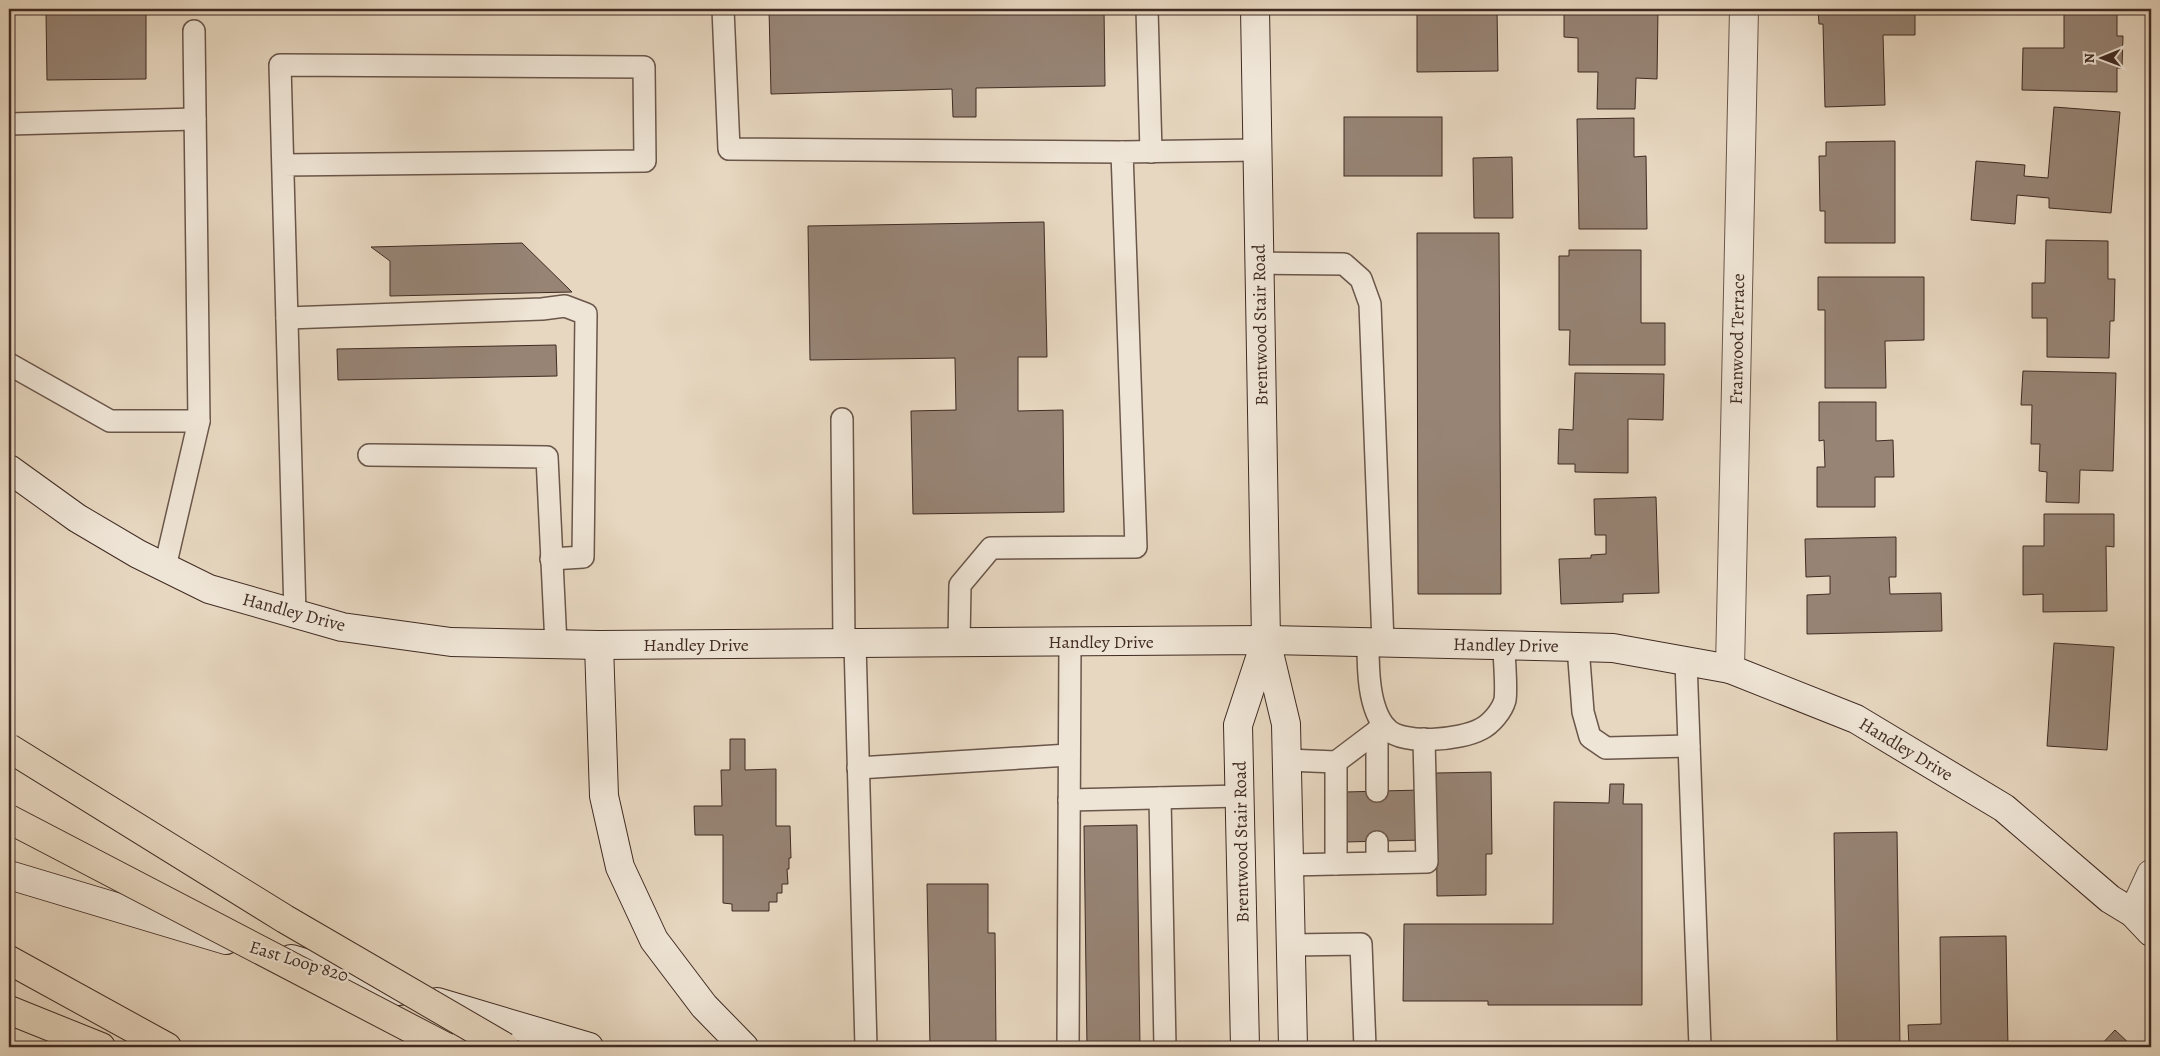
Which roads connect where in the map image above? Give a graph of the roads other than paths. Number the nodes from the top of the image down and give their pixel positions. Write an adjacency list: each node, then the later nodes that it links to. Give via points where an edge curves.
1 (723, 9): 9 (lane, via 729,149)
2 (1147, 9): 10 (lane)
3 (1255, 9): 8 (street, Brentwood Stair Road)
4 (1744, 9): 32 (street, Franwood Terrace)
5 (194, 31): 6 (lane)
6 (195, 119): 7 (lane); 16 (lane)
7 (9, 124)
8 (1257, 150): 10 (lane); 12 (street, Brentwood Stair Road)
9 (1122, 152): 10 (lane); 23 (lane, via 1136,547 991,548 960,585)
10 (1151, 152)
11 (283, 165): 11 (lane, via 280,65 644,67 645,161); 13 (lane)
12 (1259, 262): 22 (street, Brentwood Stair Road); 26 (lane, via 1344,264 1361,279 1370,304)
13 (287, 318): 19 (lane, via 565,306 586,314 584,556); 21 (lane)
14 (9, 364): 16 (lane, via 110,421)
15 (842, 419): 25 (lane)
16 (199, 421): 20 (lane)
17 (369, 455): 19 (lane, via 547,457)
18 (9, 469): 20 (street, Handley Drive, via 77,518)
19 (552, 559): 27 (lane)
20 (165, 567): 21 (street, Handley Drive, via 209,589)
21 (295, 614): 27 (street, Handley Drive, via 342,627 451,642)
22 (1266, 640): 24 (street, Handley Drive); 26 (street, Handley Drive); 38 (street, Brentwood Stair Road, via 1286,724); 42 (street, Brentwood Stair Road, via 1238,725)
23 (959, 642): 24 (street, Handley Drive); 25 (street, Handley Drive)
24 (1070, 642): 37 (lane)
25 (849, 643): 28 (street, Handley Drive); 40 (lane)
26 (1375, 643): 29 (street, Handley Drive); 33 (lane, via 1368,675)
27 (556, 644): 28 (street, Handley Drive)
28 (599, 645): 61 (street, via 604,796 620,867 654,940 704,1006)
29 (1504, 646): 30 (street, Handley Drive); 34 (lane, via 1505,699 1497,715 1481,729 1448,739)
30 (1578, 647): 31 (street, Handley Drive, via 1613,648); 35 (lane, via 1583,712 1590,737 1606,748)
31 (1686, 661): 32 (street, Handley Drive); 35 (lane)
32 (1730, 669): 52 (street, Handley Drive, via 1856,719 1980,793 2004,808)
33 (1382, 729): 34 (lane, via 1401,738); 39 (lane); 41 (lane)
34 (1424, 738): 47 (lane, via 1427,862)
35 (1689, 746): 68 (lane)
36 (9, 748): 59 (highway, bridge, via 286,919)
37 (1069, 754): 40 (lane); 44 (lane)
38 (1287, 760): 39 (lane); 49 (street, Brentwood Stair Road)
39 (1336, 762): 48 (lane)
40 (858, 768): 62 (lane)
41 (1377, 791)
42 (1240, 796): 43 (lane); 65 (street, Brentwood Stair Road)
43 (1160, 798): 44 (lane); 64 (lane)
44 (1070, 800): 63 (lane)
45 (9, 820): 58 (highway, bridge)
46 (1377, 842): 47 (lane)
47 (1377, 863): 48 (lane)
48 (1336, 864): 49 (lane)
49 (1289, 865): 53 (street, Brentwood Stair Road)
50 (2151, 874): 52 (street)
51 (9, 875): 60 (street, East Loop 820)
52 (2142, 923)
53 (1291, 945): 66 (street, Brentwood Stair Road); 67 (lane, via 1361,944)
54 (9, 960): 57 (highway)
55 (9, 1010): 56 (highway)
56 (101, 1047)
57 (167, 1047)
58 (446, 1047)
59 (505, 1047)
60 (589, 1047)
61 (744, 1047)
62 (866, 1047)
63 (1068, 1047)
64 (1164, 1047)
65 (1245, 1047)
66 (1292, 1047)
67 (1365, 1047)
68 (1700, 1047)

